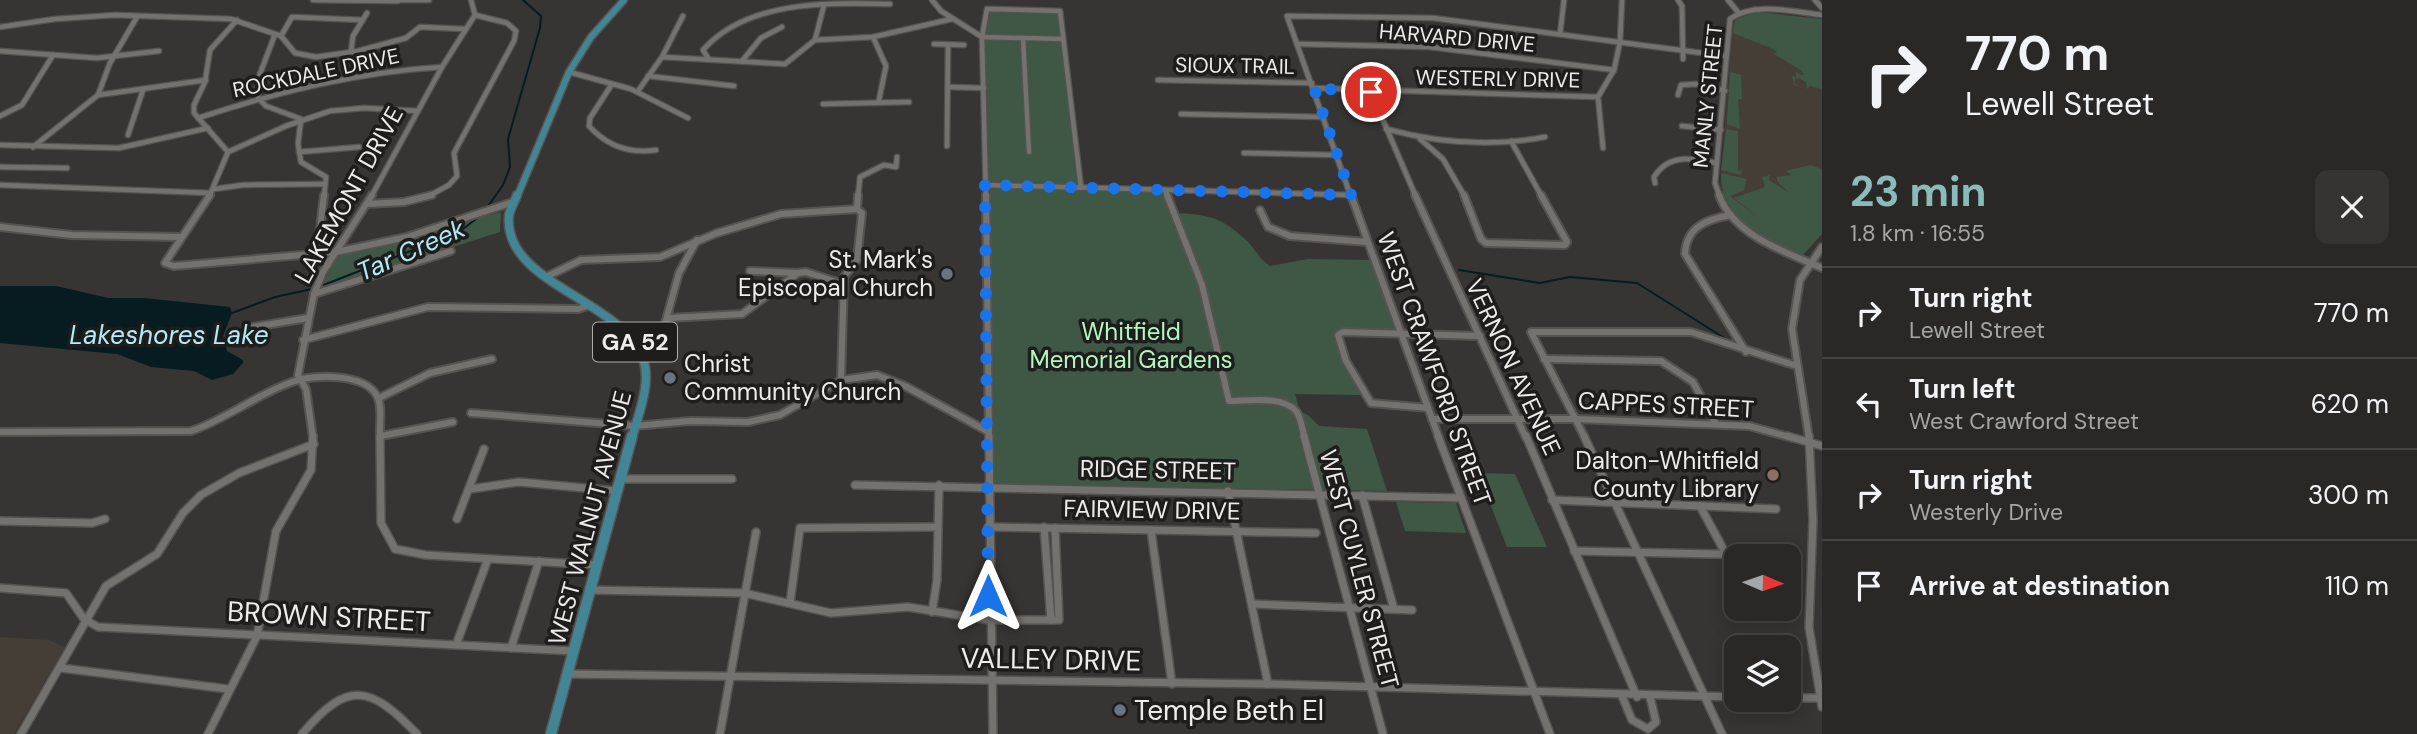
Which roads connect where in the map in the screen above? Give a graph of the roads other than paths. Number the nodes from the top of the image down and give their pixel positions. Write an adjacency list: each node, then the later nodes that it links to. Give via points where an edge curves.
1 (313, 0): 12 (street)
2 (429, 0): 12 (street)
3 (471, 0): 18 (street)
4 (618, 0): 22 (main road, GA 52)
5 (624, 0): 22 (main road, GA 52)
6 (932, 0): 23 (street)
7 (1564, 0): 31 (street)
8 (1622, 0): 39 (street)
9 (1678, 0): 47 (street)
10 (1728, 0): 16 (street)
11 (1815, 0): 15 (street)
12 (397, 1)
13 (890, 4): 14 (street)
14 (824, 5): 38 (street); 44 (street, via 792,5 745,15 722,27)
15 (1822, 8)
16 (1738, 12): 19 (street, MANLY STREET); 50 (street, MANLY STREET, via 1727,27)
17 (367, 13): 25 (street)
18 (475, 15): 30 (street, LAKEMONT DRIVE); 118 (street, via 507,23 516,31 454,153 457,176 433,196)
19 (1822, 15)
20 (682, 16): 52 (street)
21 (137, 17): 24 (street); 27 (street); 51 (street)
22 (606, 18): 59 (main road, GA 52)
23 (952, 19): 34 (street); 35 (street)
24 (237, 20): 33 (street); 61 (street, via 210,50)
25 (363, 20): 32 (street, via 292,17); 46 (street, via 353,36)
26 (420, 20): 29 (street)
27 (0, 27)
28 (782, 27): 56 (street, via 761,38)
29 (414, 28): 30 (street); 46 (street, via 401,40)
30 (465, 29): 57 (street, LAKEMONT DRIVE)
31 (1560, 34): 39 (street); 41 (street, WEST CRAWFORD STREET, via 1433,18 1287,16)
32 (281, 36): 33 (street); 46 (street, via 290,50 307,57)
33 (274, 37): 75 (street, via 258,79)
34 (873, 37): 38 (street); 76 (street, via 886,66)
35 (982, 37): 36 (street); 37 (street, via 987,9 1060,10); 67 (street)
36 (1023, 38): 37 (street); 102 (street)
37 (1063, 39): 113 (street)
38 (815, 40): 56 (street, via 785,64)
39 (1620, 42): 47 (street); 58 (street)
40 (934, 44): 42 (street)
41 (1298, 44): 58 (street, HARVARD DRIVE, via 1430,47); 65 (street, WEST CRAWFORD STREET)
42 (948, 45): 43 (street); 66 (street)
43 (964, 45)
44 (703, 50): 53 (street); 54 (street)
45 (159, 51): 51 (street)
46 (351, 51)
47 (1685, 51): 50 (street); 55 (street)
48 (1, 52): 49 (street)
49 (52, 55): 51 (street); 81 (street, via 22,106)
50 (1725, 56): 70 (street, MANLY STREET)
51 (113, 57): 72 (street)
52 (662, 57): 53 (street); 60 (street)
53 (688, 58): 54 (street)
54 (708, 58): 56 (street)
55 (1683, 59)
56 (742, 61)
57 (442, 67): 75 (street, ROCKDALE DRIVE, via 349,78); 79 (street, LAKEMONT DRIVE)
58 (1614, 70): 74 (street)
59 (569, 72): 63 (street); 117 (main road, GA 52)
60 (648, 76): 64 (street); 69 (street)
61 (206, 80): 68 (street); 83 (street, via 194,105)
62 (1158, 80): 65 (street, SIOUX TRAIL)
63 (612, 84): 69 (street); 99 (street, via 589,126 599,137 628,151)
64 (734, 86)
65 (1313, 86): 71 (street, WESTERLY DRIVE); 82 (street, WEST CRAWFORD STREET)
66 (948, 87): 67 (street); 96 (street)
67 (984, 88): 112 (street)
68 (143, 90): 72 (street); 90 (street)
69 (638, 91): 84 (street, via 664,101)
70 (1726, 91): 73 (street, via 1688,83 1681,85); 89 (street, MANLY STREET)
71 (1371, 92): 74 (street, WESTERLY DRIVE); 88 (street, VERNON AVENUE)
72 (99, 95): 95 (street)
73 (1678, 95)
74 (1598, 97): 98 (street)
75 (258, 98): 83 (street, ROCKDALE DRIVE); 85 (street, via 266,106)
76 (879, 100): 77 (street); 78 (street)
77 (909, 102)
78 (823, 104)
79 (418, 111): 85 (street, via 345,110); 118 (street, LAKEMONT DRIVE)
80 (1181, 114): 82 (street)
81 (0, 116)
82 (1324, 117): 104 (street, WEST CRAWFORD STREET)
83 (198, 118): 87 (street)
84 (688, 118)
85 (301, 119): 100 (street); 101 (street)
86 (1682, 125): 89 (street)
87 (208, 128): 95 (street, via 128,147); 100 (street)
88 (1386, 129): 92 (street); 143 (street, VERNON AVENUE)
89 (1721, 130): 106 (street, MANLY STREET)
90 (128, 135)
91 (1545, 136): 93 (street)
92 (1420, 139): 93 (street); 93 (street, via 1435,149 1459,180 1481,239 1492,244 1561,246 1567,242)
93 (1511, 141)
94 (0, 145): 95 (street)
95 (33, 146)
96 (947, 146)
97 (359, 147): 101 (street)
98 (1603, 149)
99 (656, 150)
100 (228, 152): 115 (street)
101 (299, 152): 110 (street, via 304,165 324,173)
102 (1029, 152)
103 (1244, 153): 104 (street)
104 (1337, 155): 116 (street, WEST CRAWFORD STREET)
105 (897, 158): 119 (street, via 896,167 884,165 859,177)
106 (1716, 163): 109 (street, via 1672,159 1658,168); 121 (street, MANLY STREET, via 1716,190)
107 (0, 167): 108 (street)
108 (67, 168)
109 (1655, 183)
110 (325, 184): 115 (street, via 298,188 247,183); 128 (street)
111 (0, 185): 115 (street)
112 (985, 185): 113 (street); 161 (street)
113 (1081, 188): 114 (street)
114 (1165, 190): 116 (street); 176 (street, WEST CUYLER STREET, via 1202,285 1229,401 1291,405 1298,413)
115 (213, 191): 123 (street)
116 (1351, 195): 125 (street, WEST CRAWFORD STREET)
117 (513, 202): 129 (street, via 407,237); 135 (main road, GA 52, via 509,222 514,245)
118 (367, 204): 129 (street, LAKEMONT DRIVE)
119 (858, 209): 124 (street, via 781,214); 136 (street, via 862,213 861,245)
120 (1260, 210): 125 (street, via 1268,228 1290,236)
121 (1731, 215): 130 (street, MANLY STREET, via 1762,239); 145 (street, via 1700,224 1686,239 1685,254)
122 (0, 227): 123 (street, via 72,235)
123 (180, 237): 128 (street, via 165,263 174,266)
124 (697, 240): 135 (street, via 648,259 576,261); 140 (street, via 679,273)
125 (1367, 242): 142 (street, WEST CRAWFORD STREET)
126 (1822, 247): 130 (street)
127 (451, 251): 137 (street)
128 (321, 252): 129 (street); 131 (street)
129 (336, 252): 131 (street, LAKEMONT DRIVE)
130 (1810, 262): 132 (street, MANLY STREET); 149 (street, via 1793,309)
131 (328, 265): 137 (street, LAKEMONT DRIVE)
132 (1822, 268)
133 (750, 271): 134 (street)
134 (798, 273): 136 (street); 140 (street, via 742,313)
135 (546, 276): 138 (main road, GA 52)
136 (843, 284): 151 (street)
137 (314, 294): 139 (street, LAKEMONT DRIVE)
138 (590, 305): 144 (street, via 578,309 428,307); 146 (main road, GA 52, via 625,330)
139 (308, 318): 141 (street); 144 (street, LAKEMONT DRIVE)
140 (669, 318): 146 (street, via 658,342)
141 (253, 327)
142 (1400, 334): 143 (street); 153 (street, WEST CRAWFORD STREET); 153 (street, via 1338,335 1346,361 1371,403)
143 (1479, 336): 157 (street, VERNON AVENUE)
144 (303, 340): 150 (street, LAKEMONT DRIVE)
145 (1746, 352): 148 (street, via 1691,332 1531,332); 149 (street)
146 (643, 354): 160 (main road, WEST WALNUT AVENUE / GA 52, via 646,383)
147 (492, 359): 152 (street, via 430,373)
148 (1544, 359): 156 (street); 159 (street, via 1661,361 1693,382)
149 (1797, 366): 164 (street)
150 (299, 379): 152 (street, via 347,378 371,387); 162 (street, via 218,422 191,431); 165 (street, LAKEMONT DRIVE, via 306,389)
151 (841, 380): 160 (street, via 766,420); 161 (street, via 877,375)
152 (379, 398): 163 (street)
153 (1428, 408): 155 (street, WEST CRAWFORD STREET)
154 (471, 413): 160 (street)
155 (1432, 419): 157 (street, CAPPES STREET); 178 (street, WEST CRAWFORD STREET)
156 (1576, 419): 157 (street, CAPPES STREET); 159 (street, CAPPES STREET); 180 (street)
157 (1519, 421): 179 (street, VERNON AVENUE)
158 (453, 422): 163 (street)
159 (1716, 424): 164 (street, CAPPES STREET, via 1772,430)
160 (635, 426): 168 (main road, WEST WALNUT AVENUE / GA 52)
161 (987, 431): 172 (street)
162 (0, 432)
163 (381, 436): 198 (street, via 381,523 395,548)
164 (1810, 442): 166 (street, CAPPES STREET); 231 (street, via 1814,520 1809,627)
165 (314, 444): 210 (street, via 239,473 201,495 183,513 157,554 106,586); 213 (street, LAKEMONT DRIVE, via 308,480 273,540)
166 (1822, 446)
167 (484, 449): 173 (street)
168 (620, 479): 169 (street); 174 (main road, WEST WALNUT AVENUE / GA 52)
169 (732, 479)
170 (855, 485): 171 (street, RIDGE STREET)
171 (939, 485): 172 (street, RIDGE STREET); 186 (street)
172 (987, 487): 175 (street, RIDGE STREET); 187 (street)
173 (470, 489): 174 (street, via 519,482); 184 (street)
174 (617, 491): 200 (main road, WEST WALNUT AVENUE / GA 52)
175 (1228, 491): 176 (street, RIDGE STREET); 191 (street)
176 (1319, 493): 177 (street, RIDGE STREET); 206 (street, WEST CUYLER STREET)
177 (1362, 495): 178 (street, RIDGE STREET); 207 (street)
178 (1461, 498): 225 (street, WEST CRAWFORD STREET)
179 (1552, 500): 180 (street); 195 (street, VERNON AVENUE)
180 (1613, 503): 181 (street); 196 (street)
181 (1700, 506): 182 (street); 194 (street)
182 (1776, 509)
183 (104, 519): 185 (street, via 92,523)
184 (457, 519)
185 (0, 521)
186 (935, 527): 204 (street, via 800,528); 209 (street, via 940,566)
187 (988, 527): 188 (street, FAIRVIEW DRIVE); 211 (street)
188 (1044, 527): 189 (street, FAIRVIEW DRIVE); 212 (street)
189 (1055, 528): 190 (street, FAIRVIEW DRIVE); 212 (street, via 1061,617)
190 (1151, 530): 191 (street, FAIRVIEW DRIVE); 221 (street)
191 (1237, 531): 193 (street, FAIRVIEW DRIVE); 205 (street)
192 (756, 532): 203 (street)
193 (1316, 533)
194 (1724, 550)
195 (1574, 551): 196 (street); 227 (street, VERNON AVENUE)
196 (1636, 552): 197 (street); 232 (street)
197 (1724, 554)
198 (488, 559): 199 (street); 214 (street)
199 (539, 561): 200 (street); 215 (street)
200 (597, 565): 202 (main road, WEST WALNUT AVENUE / GA 52)
201 (0, 588): 210 (street, via 66,593)
202 (590, 590): 203 (street); 216 (main road, WEST WALNUT AVENUE / GA 52)
203 (744, 593): 204 (street); 219 (street)
204 (790, 603): 209 (street, via 831,613 895,606)
205 (1252, 604): 206 (street); 222 (street)
206 (1350, 608): 207 (street); 223 (street, WEST CUYLER STREET)
207 (1394, 609): 208 (street)
208 (1412, 610)
209 (932, 612): 211 (street)
210 (84, 619): 213 (street, BROWN STREET, via 98,627); 217 (street)
211 (989, 620): 212 (street); 220 (street)
212 (1051, 620)
213 (257, 636): 214 (street, BROWN STREET); 224 (street, LAKEMONT DRIVE)
214 (456, 645): 215 (street, BROWN STREET)
215 (511, 648): 216 (street, BROWN STREET)
216 (574, 652): 218 (main road, WEST WALNUT AVENUE / GA 52)
217 (61, 668): 224 (street); 234 (street)
218 (568, 674): 219 (street, VALLEY DRIVE); 238 (main road, WEST WALNUT AVENUE / GA 52)
219 (729, 677): 220 (street, VALLEY DRIVE); 239 (street)
220 (991, 680): 221 (street, VALLEY DRIVE); 240 (street)
221 (1172, 684): 222 (street, VALLEY DRIVE)
222 (1268, 684): 223 (street, VALLEY DRIVE)
223 (1371, 687): 225 (street, VALLEY DRIVE); 241 (street, WEST CUYLER STREET)
224 (229, 689): 235 (street, LAKEMONT DRIVE)
225 (1534, 691): 226 (street, VALLEY DRIVE); 242 (street, WEST CRAWFORD STREET)
226 (1622, 696): 227 (street, VALLEY DRIVE); 228 (street, via 1632,720 1648,729 1656,722)
227 (1637, 696): 228 (street, VALLEY DRIVE)
228 (1650, 697): 232 (street, VALLEY DRIVE)
229 (1724, 698): 232 (street, VALLEY DRIVE)
230 (1801, 698): 231 (street)
231 (1821, 698): 233 (street)
232 (1705, 699): 243 (street)
233 (1822, 707)
234 (21, 734)
235 (208, 734)
236 (302, 734): 237 (street, via 330,703 346,696 385,702)
237 (417, 734)
238 (551, 734)
239 (720, 734)
240 (993, 734)
241 (1383, 734)
242 (1550, 734)
243 (1722, 734)

